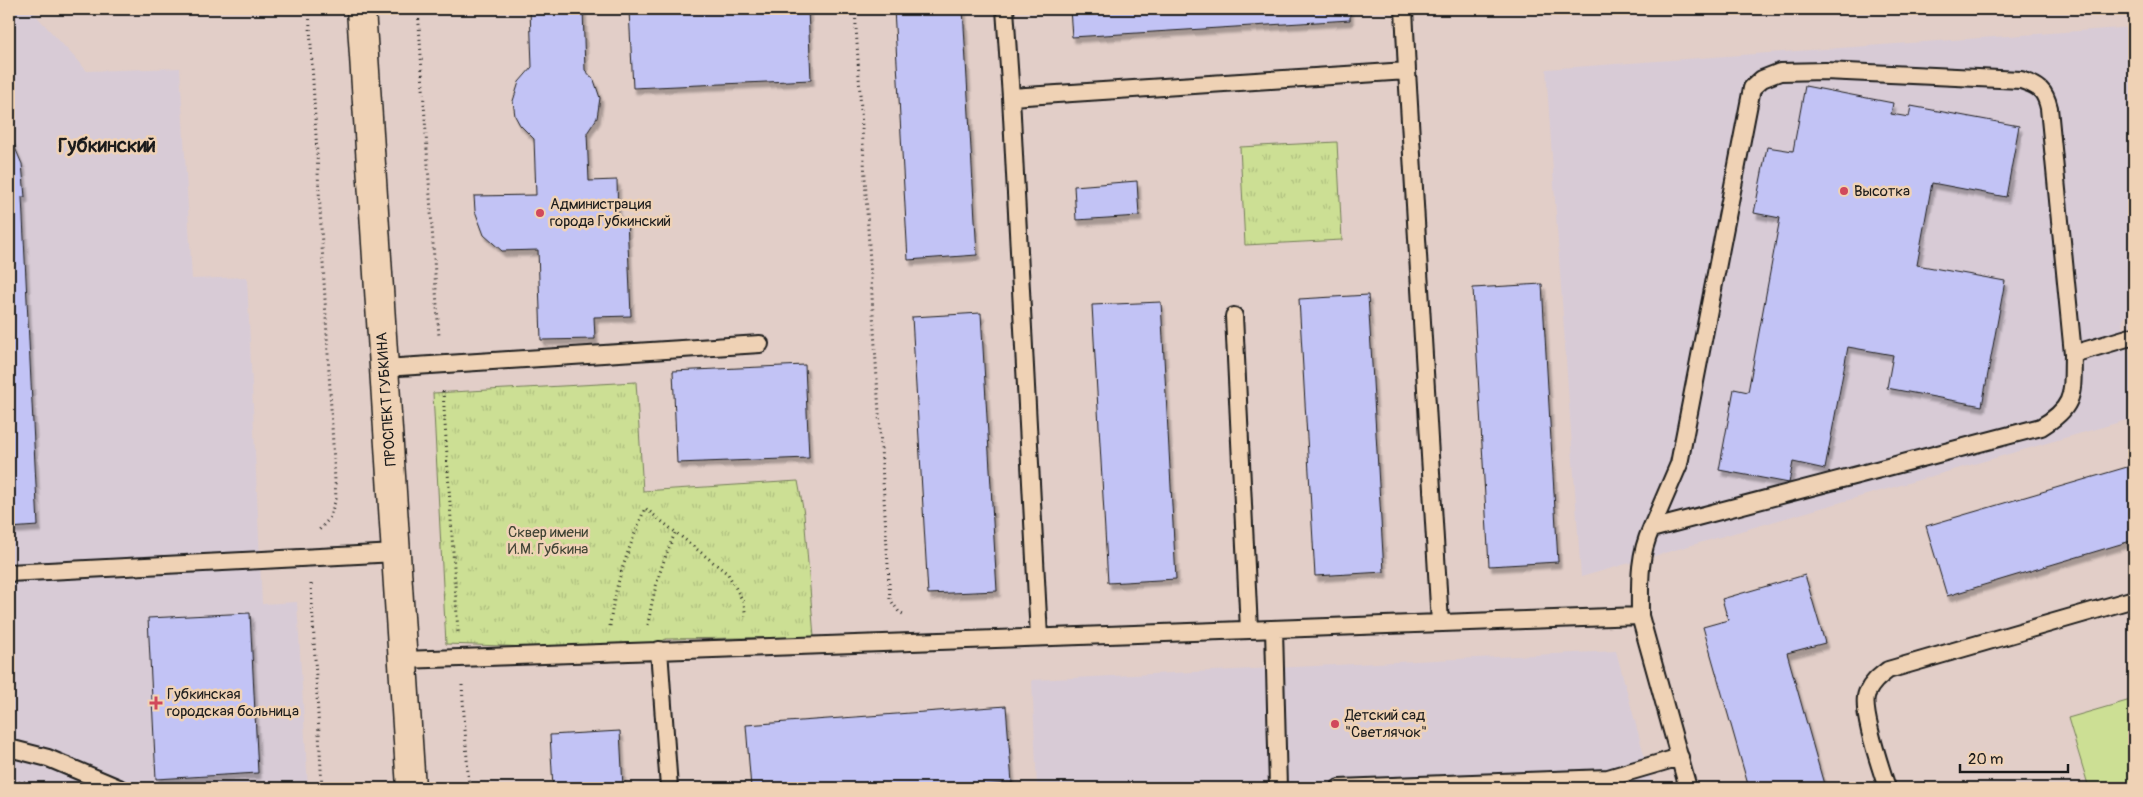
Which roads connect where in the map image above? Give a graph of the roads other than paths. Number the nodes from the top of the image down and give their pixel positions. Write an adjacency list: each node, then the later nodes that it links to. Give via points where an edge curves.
1 (361, 9): 10 (street, ПРОСПЕКТ ГУБКИНА)
2 (1005, 9): 5 (lane)
3 (1404, 9): 4 (lane)
4 (1407, 71): 5 (lane); 16 (lane)
5 (1011, 97): 19 (lane)
6 (1234, 316): 18 (lane)
7 (2134, 336): 9 (lane)
8 (760, 344): 10 (lane)
9 (2073, 354): 11 (lane, via 2072,392 2068,406 2057,418 2041,427); 11 (lane, via 2046,94 2034,84 2022,80 1825,71 1780,72 1762,79 1752,88 1678,464)
10 (384, 368): 12 (street, ПРОСПЕКТ ГУБКИНА)
11 (1652, 529): 15 (lane, via 1640,560)
12 (396, 553): 13 (lane); 21 (street, ПРОСПЕКТ ГУБКИНА)
13 (9, 573)
14 (2134, 599): 31 (lane, via 1888,670 1873,681 1866,695 1865,710)
15 (1640, 616): 16 (lane); 23 (lane)
16 (1440, 623): 17 (lane)
17 (1274, 629): 18 (lane); 28 (lane)
18 (1249, 630): 19 (lane)
19 (1039, 636): 20 (lane)
20 (660, 650): 21 (lane); 27 (lane)
21 (403, 660): 26 (street, ПРОСПЕКТ ГУБКИНА)
22 (9, 748): 25 (lane, via 48,758)
23 (1680, 757): 24 (lane); 30 (lane)
24 (1608, 783): 29 (lane)
25 (119, 788)
26 (411, 788)
27 (669, 788)
28 (1278, 788)
29 (1339, 788)
30 (1688, 788)
31 (1887, 788)

